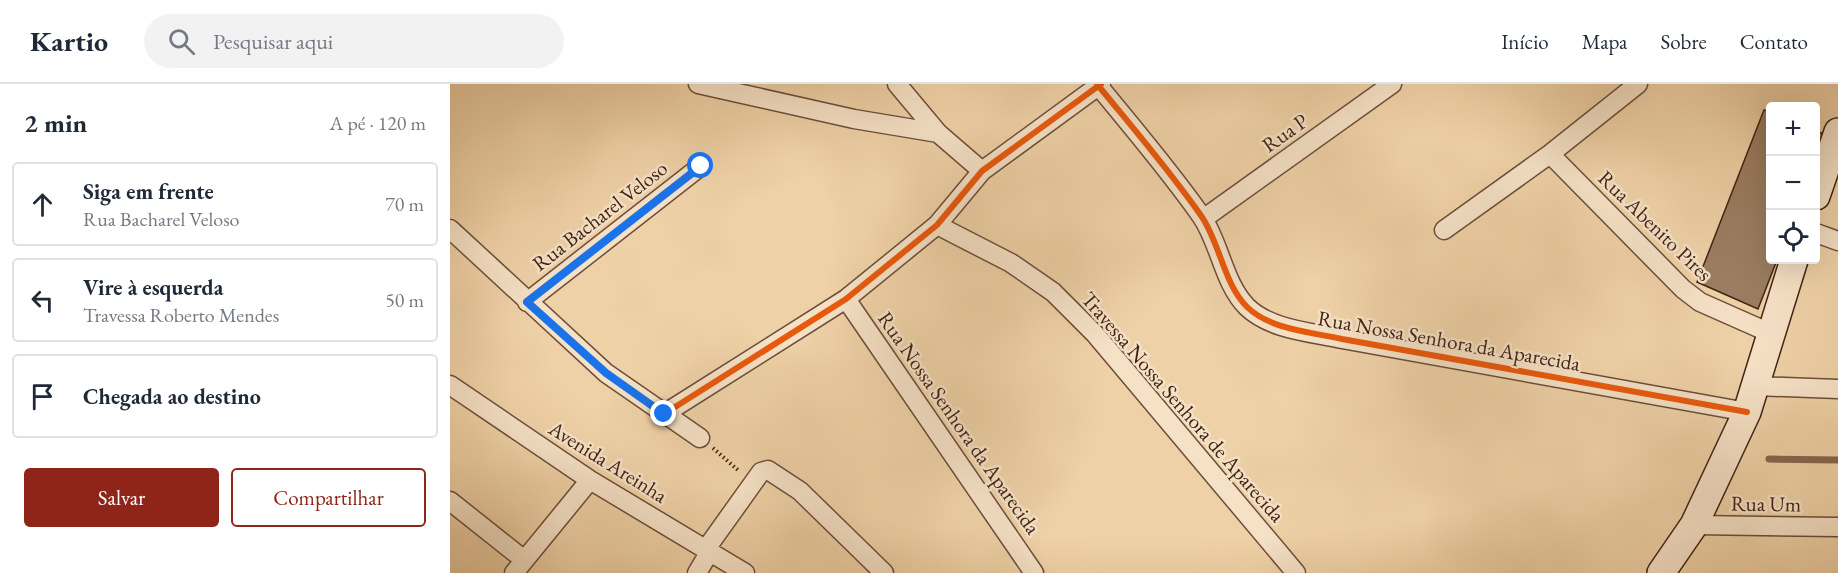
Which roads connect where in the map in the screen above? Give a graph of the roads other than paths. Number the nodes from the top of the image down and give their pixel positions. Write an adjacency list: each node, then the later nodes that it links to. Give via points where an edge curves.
1 (698, 84): 7 (street, via 854,119)
2 (897, 84): 7 (street)
3 (1392, 84): 12 (street, Rua P)
4 (1638, 84): 8 (street)
5 (1098, 85): 10 (street); 12 (street, Rua Nossa Senhora da Aparecida)
6 (1838, 132): 11 (main road)
7 (938, 133): 10 (street)
8 (1550, 154): 15 (street); 21 (street, Rua Abenito Pires, via 1683,289 1700,302)
9 (701, 166): 20 (street, Rua Bacharel Veloso)
10 (982, 171): 13 (street)
11 (1820, 182)
12 (1203, 219): 25 (street, Rua Nossa Senhora da Aparecida, via 1236,289 1246,306 1261,318 1342,339)
13 (937, 225): 19 (street); 38 (street, Travessa Nossa Senhora de Aparecida, via 1011,262 1053,292 1095,334)
14 (450, 229): 20 (street)
15 (1444, 230)
16 (1820, 235): 17 (street)
17 (1838, 241)
18 (1793, 264): 21 (main road)
19 (846, 299): 26 (street); 37 (street, Rua Nossa Senhora da Aparecida)
20 (527, 302): 26 (street, via 606,373)
21 (1770, 333): 23 (main road)
22 (450, 385): 28 (street, Avenida Areinha)
23 (1755, 386): 24 (street); 25 (main road)
24 (1838, 389)
25 (1747, 412): 30 (main road)
26 (664, 414): 27 (street)
27 (700, 438)
28 (590, 480): 32 (street, Avenida Areinha); 33 (street)
29 (450, 501): 33 (street)
30 (1694, 525): 31 (street, Rua Um); 39 (main road)
31 (1838, 527)
32 (708, 550): 34 (street); 35 (street, Avenida Areinha); 36 (street, via 757,478 768,470 800,491)
33 (518, 566)
34 (697, 573)
35 (745, 573)
36 (884, 573)
37 (1035, 573)
38 (1296, 573)
39 (1661, 573)

